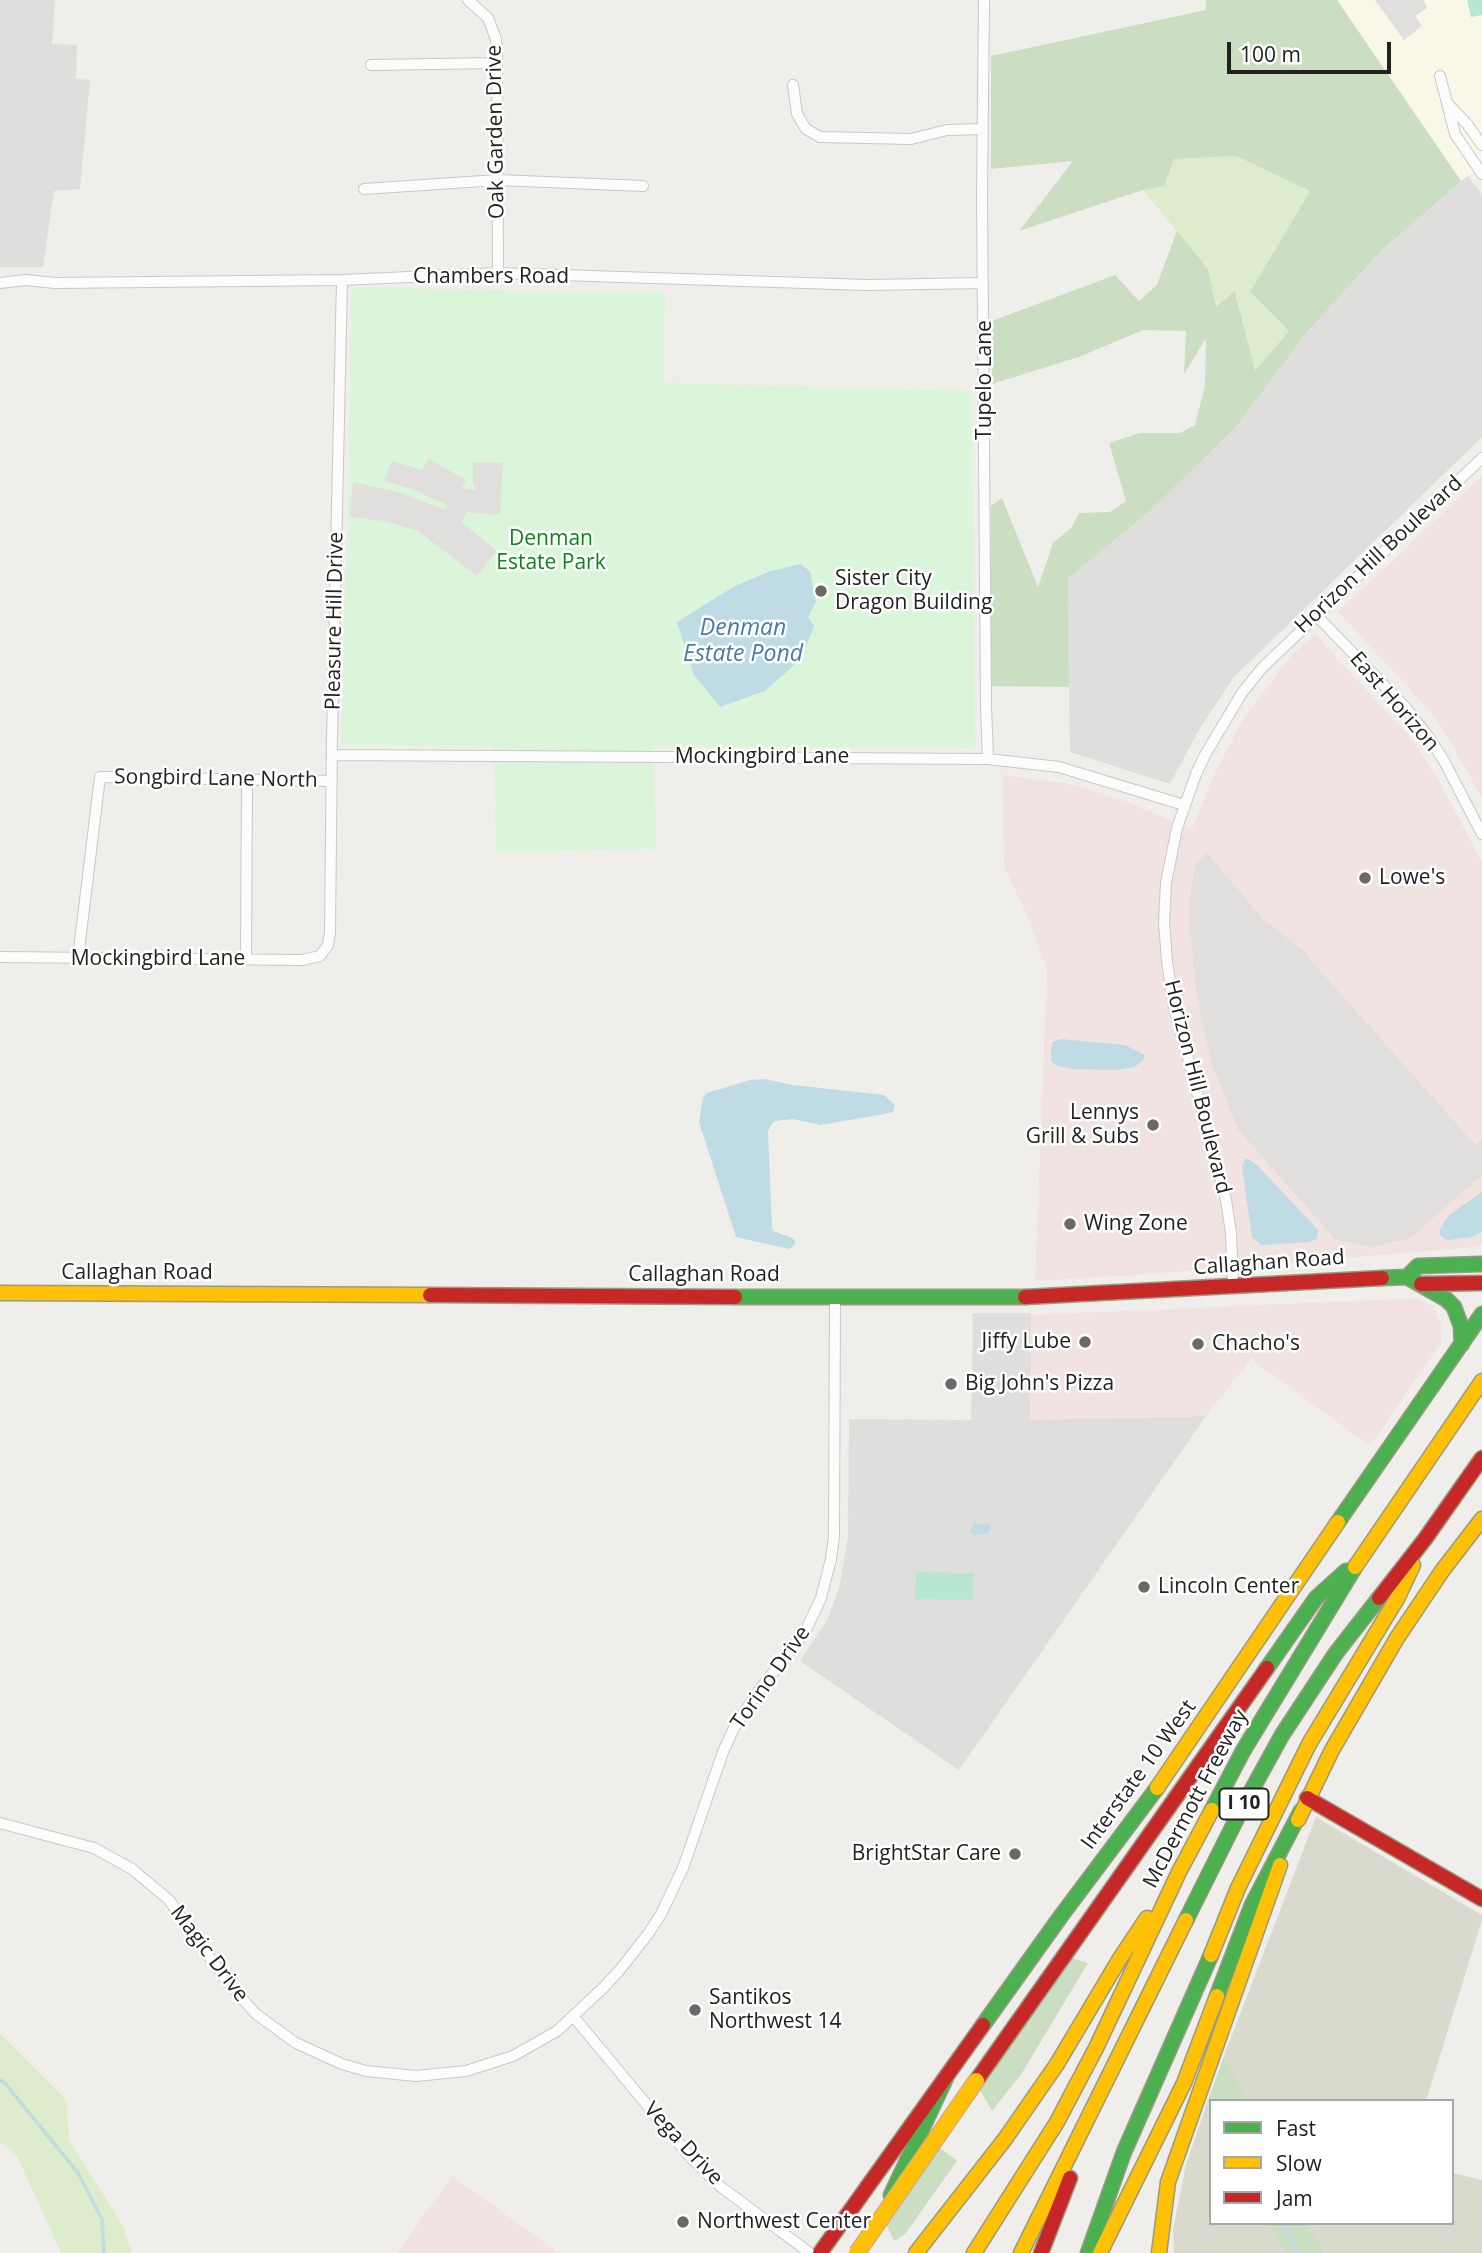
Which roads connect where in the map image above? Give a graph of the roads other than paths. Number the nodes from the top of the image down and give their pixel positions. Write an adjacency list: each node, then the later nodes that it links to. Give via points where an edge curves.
1 (468, 0): 3 (street, Oak Garden Drive, via 491,24)
2 (984, 0): 8 (street, Tupelo Lane)
3 (497, 63): 4 (street); 12 (street, Oak Garden Drive)
4 (371, 65)
5 (1440, 76): 7 (street)
6 (793, 85): 8 (street, via 797,114 806,129 820,136 911,139 947,130)
7 (1447, 102): 9 (street); 10 (street, via 1455,134)
8 (983, 130): 17 (street, Tupelo Lane)
9 (1482, 145)
10 (1479, 162): 11 (street)
11 (1482, 174)
12 (498, 180): 13 (street); 14 (street); 15 (street, Oak Garden Drive)
13 (643, 186)
14 (364, 189)
15 (498, 273): 16 (street, Chambers Road); 17 (street, Chambers Road, via 867,285)
16 (342, 280): 18 (street, Chambers Road, via 26,280); 21 (street, Pleasure Hill Drive)
17 (983, 283): 22 (street, Tupelo Lane)
18 (0, 284)
19 (1482, 458): 20 (street, Horizon Hill Boulevard)
20 (1316, 614): 25 (street, Horizon Hill Boulevard, via 1242,693 1205,755); 26 (street, East Horizon, via 1430,739)
21 (333, 755): 22 (street, Mockingbird Lane); 24 (street, Pleasure Hill Drive)
22 (988, 760): 25 (street, Mockingbird Lane, via 1059,767)
23 (247, 780): 24 (street, Songbird Lane North); 29 (street, Songbird Lane North, via 100,777); 30 (street)
24 (332, 780): 28 (street, Pleasure Hill Drive, via 330,932 325,951)
25 (1184, 806): 34 (street, Horizon Hill Boulevard, via 1166,883 1167,961 1179,1028 1226,1200)
26 (1482, 834)
27 (0, 957): 29 (street, Mockingbird Lane)
28 (316, 957): 30 (street, Mockingbird Lane)
29 (78, 958): 30 (street, Mockingbird Lane)
30 (246, 959)
31 (1482, 1264): 32 (main road, Callaghan Road, via 1418,1266)
32 (1413, 1280): 33 (main road, Callaghan Road); 34 (main road, Callaghan Road, via 1344,1279); 38 (main road, via 1446,1299)
33 (1482, 1283)
34 (1233, 1287): 36 (main road, Callaghan Road, via 1002,1298)
35 (0, 1293): 36 (main road, Callaghan Road)
36 (835, 1297): 48 (street, Torino Drive, via 834,1525 821,1598 805,1632 734,1728 683,1868 661,1914 619,1971)
37 (1482, 1314): 38 (main road, Interstate 10 West)
38 (1471, 1334): 49 (main road, Interstate 10 West, via 1167,1775)
39 (1482, 1381): 43 (main road, McDermott Freeway / I 10)
40 (1482, 1458): 42 (main road, I 10)
41 (1482, 1518): 44 (main road, via 1397,1638)
42 (1425, 1539): 50 (main road, I 10, via 1336,1653 1282,1735); 59 (main road, via 1398,1597 1309,1744 1238,1888 1124,2151)
43 (1359, 1560): 46 (main road, McDermott Freeway / I 10, via 1243,1751); 53 (main road, bridge, via 1317,1598)
44 (1304, 1805): 47 (main road); 60 (main road, via 1252,1905 1184,2083); 61 (main road, via 1168,2182)
45 (0, 1823): 48 (street, Magic Drive, via 94,1848 132,1870 169,1900 256,2014 296,2043 342,2064 403,2075 466,2071 513,2056 557,2031)
46 (1179, 1872): 55 (main road, via 1057,2064); 56 (main road, McDermott Freeway / I 10, via 1057,2122)
47 (1482, 1899)
48 (573, 2016): 51 (street, Vega Drive, via 691,2158)
49 (946, 2078): 52 (main road, Interstate 10 West); 54 (main road)
50 (1102, 2092): 57 (main road, I 10); 58 (main road)
51 (810, 2253)
52 (820, 2253)
53 (857, 2253)
54 (863, 2253)
55 (916, 2253)
56 (974, 2253)
57 (1021, 2253)
58 (1041, 2253)
59 (1088, 2253)
60 (1100, 2253)
61 (1159, 2253)

